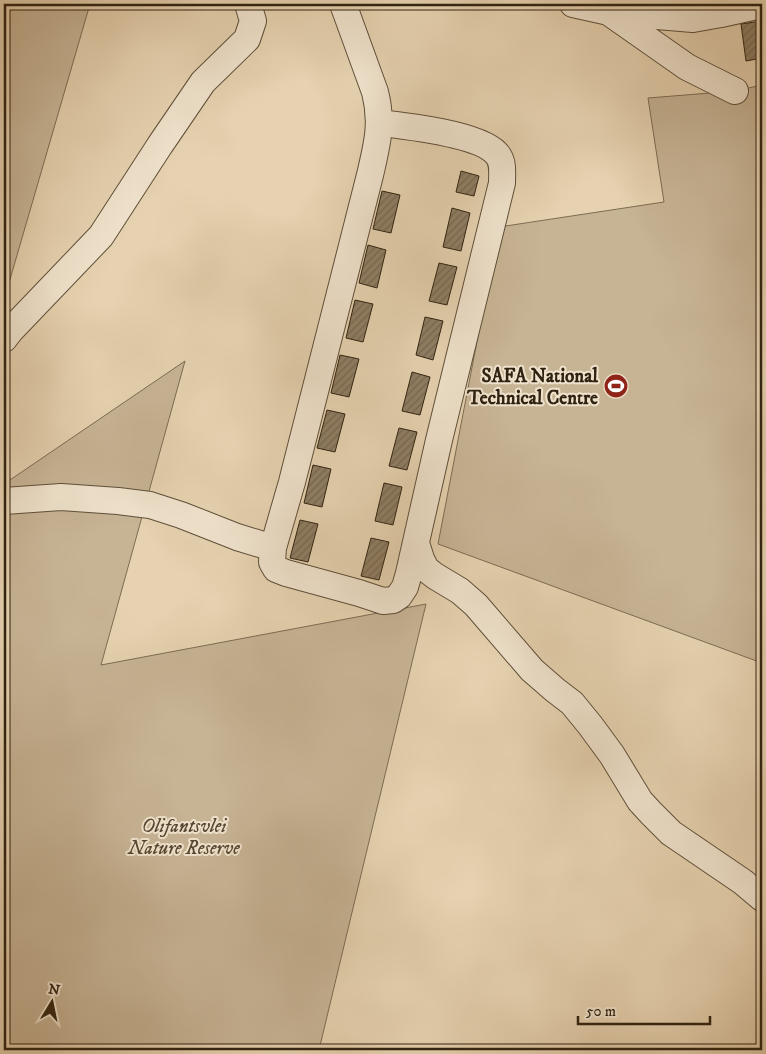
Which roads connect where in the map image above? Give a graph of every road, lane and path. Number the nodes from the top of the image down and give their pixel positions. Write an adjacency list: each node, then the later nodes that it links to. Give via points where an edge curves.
1 (248, 4): 8 (street, via 253,21 247,39 204,82 101,236)
2 (342, 4): 7 (street, via 375,92)
3 (573, 4): 5 (street)
4 (762, 5): 5 (street, via 693,19)
5 (609, 12): 6 (street, via 687,67)
6 (735, 91)
7 (380, 123): 10 (street, via 432,130 487,146 498,154 502,165 502,182); 11 (street, via 370,175)
8 (4, 339)
9 (4, 502): 11 (street, via 61,497 150,505)
10 (416, 543): 11 (street, via 405,587 393,600 382,601 276,569 272,562); 12 (street, via 426,569 476,605 532,670 572,703 612,755 640,801 663,826)
11 (273, 548)
12 (762, 898)

